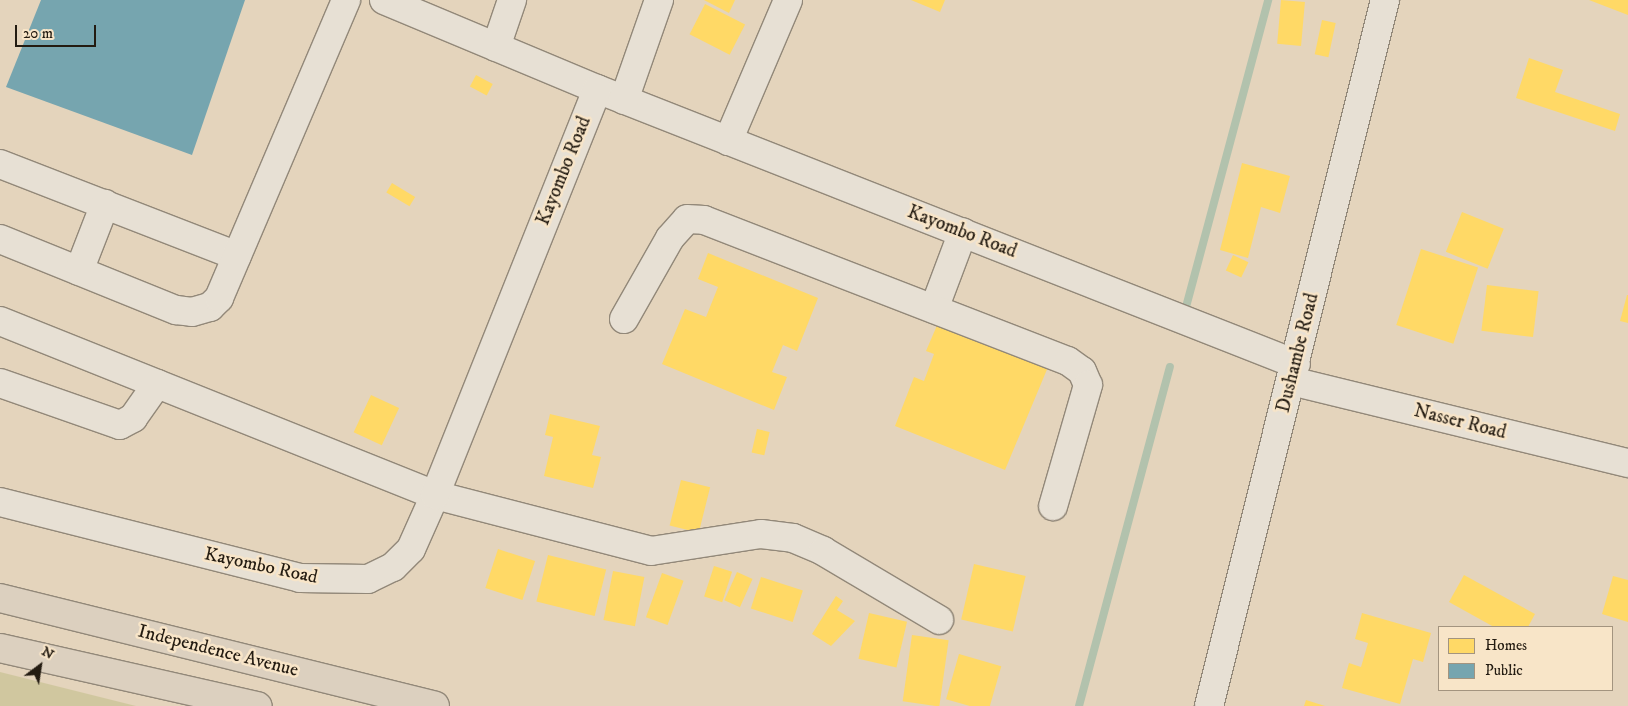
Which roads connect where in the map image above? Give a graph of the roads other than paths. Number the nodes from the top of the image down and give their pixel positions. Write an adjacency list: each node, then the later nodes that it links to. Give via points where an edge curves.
1 (346, 0): 15 (street)
2 (384, 0): 7 (street)
3 (512, 0): 7 (street)
4 (658, 0): 9 (street)
5 (788, 0): 10 (street)
6 (1385, 0): 20 (street, Dushambe Road)
7 (496, 47): 8 (street)
8 (596, 89): 9 (street, Kayombo Road); 24 (street, Kayombo Road)
9 (624, 100): 10 (street, Kayombo Road)
10 (728, 141): 13 (street, Kayombo Road)
11 (0, 164): 12 (street)
12 (105, 204): 15 (street); 16 (street)
13 (964, 232): 17 (street); 20 (street, Kayombo Road)
14 (0, 239): 16 (street)
15 (237, 256): 16 (street, via 219,298 210,307 192,312)
16 (79, 271)
17 (934, 309): 18 (street, via 704,220 687,219 670,238); 26 (street, via 1068,361 1082,371 1088,386)
18 (624, 319)
19 (0, 320): 22 (street)
20 (1293, 373): 23 (street, Nasser Road); 32 (street, Dushambe Road)
21 (0, 383): 22 (street, via 120,425 134,418)
22 (157, 384): 24 (street)
23 (1628, 463)
24 (435, 495): 25 (street, Kayombo Road, via 411,549 393,567 368,579 338,580 300,578); 28 (street, via 651,551 761,534 793,538 823,551)
25 (0, 502)
26 (1053, 506)
27 (0, 598): 31 (main road, Independence Avenue)
28 (938, 620)
29 (0, 648): 30 (main road)
30 (258, 706)
31 (435, 706)
32 (1208, 706)

